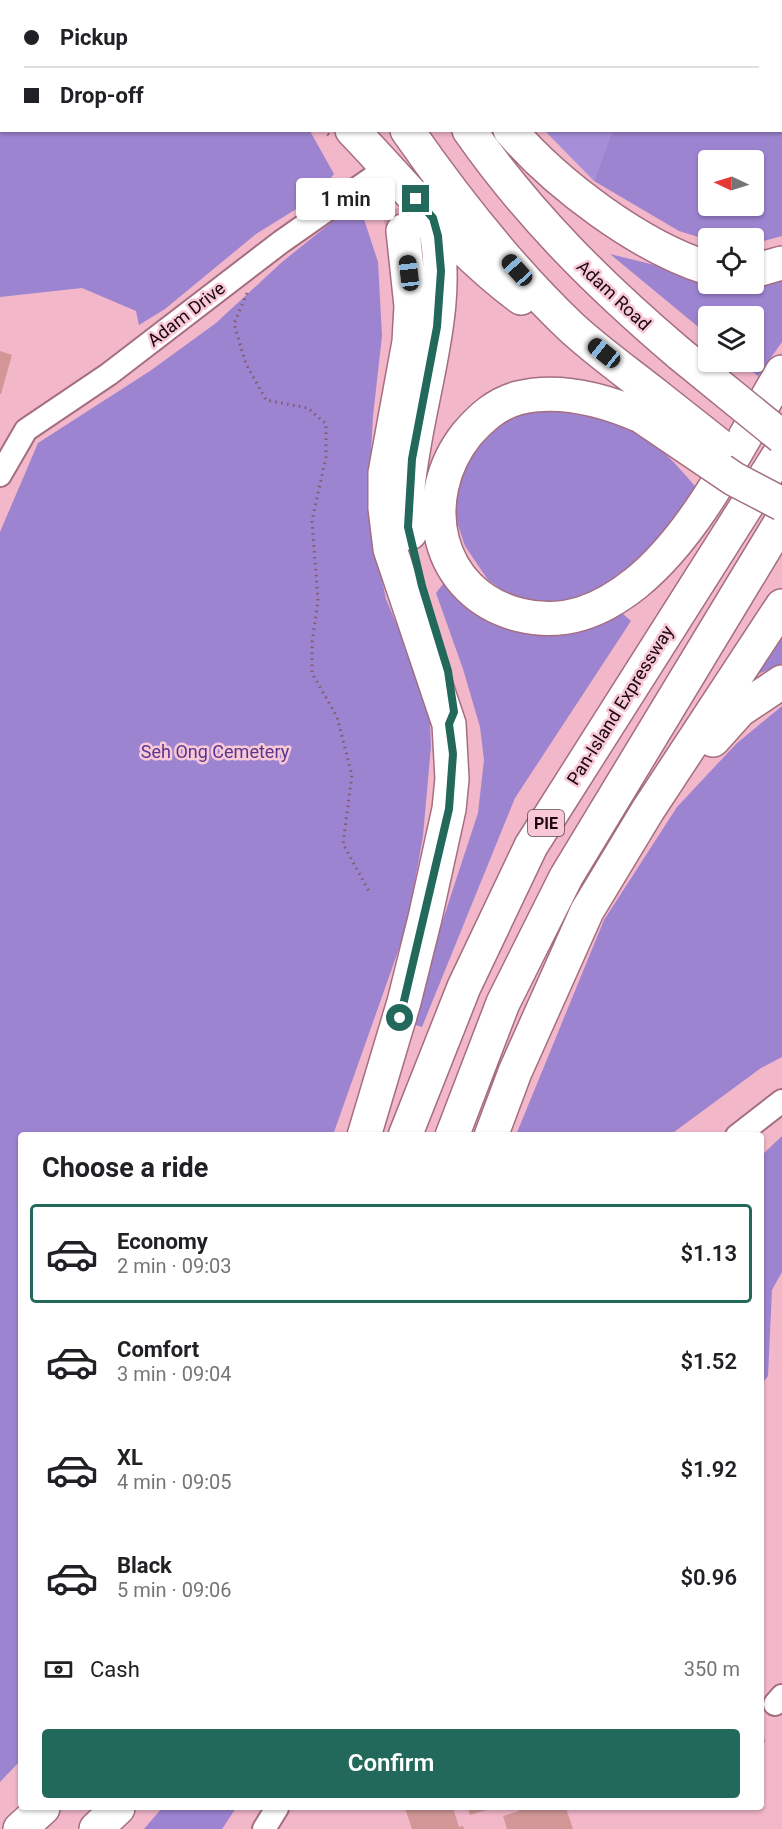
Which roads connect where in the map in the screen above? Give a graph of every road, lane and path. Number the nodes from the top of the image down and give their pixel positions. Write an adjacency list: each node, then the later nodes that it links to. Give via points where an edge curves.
1 (354, 132): 5 (highway)
2 (409, 132): 12 (highway, via 504,256)
3 (470, 132): 15 (highway, Adam Road, bridge, via 526,207 616,300)
4 (512, 132): 9 (highway, via 529,152 609,216 663,249)
5 (388, 167): 6 (highway); 17 (street, Adam Drive, via 281,242 109,374 26,430)
6 (433, 218): 12 (highway, via 508,288 534,308); 23 (highway, via 441,271 437,327 412,459 408,527 448,671 454,712)
7 (403, 231): 23 (highway, via 411,306 409,342 385,473 385,508 393,558)
8 (782, 263): 10 (highway)
9 (698, 264)
10 (764, 268)
11 (249, 291): 25 (path, via 234,324 246,364 266,400 308,408 326,424 326,457 312,521 318,601 312,673 337,717 352,775 343,844)
12 (572, 327): 14 (highway)
13 (782, 372): 14 (highway, via 686,533 636,583 599,609 565,619 535,619 495,604 462,578 443,546 437,512 439,495 452,456 485,414 518,398 558,396)
14 (649, 406): 18 (highway, bridge); 19 (highway, bridge, via 734,478)
15 (782, 437)
16 (782, 450): 28 (highway, Pan-Island Expressway / PIE, via 531,846 464,987)
17 (0, 475)
18 (782, 495)
19 (782, 504)
20 (782, 520): 29 (highway, PIE, via 566,877 503,1003)
21 (782, 606): 24 (highway)
22 (782, 681): 24 (highway, via 740,710)
23 (449, 724): 27 (highway, via 453,754 449,809 404,1002)
24 (648, 810): 30 (highway, via 587,911)
25 (370, 893)
26 (782, 1101): 31 (street)
27 (365, 1132)
28 (407, 1132)
29 (454, 1132)
30 (492, 1132)
31 (742, 1132)
32 (41, 1810): 35 (highway)
33 (115, 1810): 36 (highway)
34 (276, 1810): 37 (street)
35 (20, 1829)
36 (96, 1829)
37 (264, 1829)

